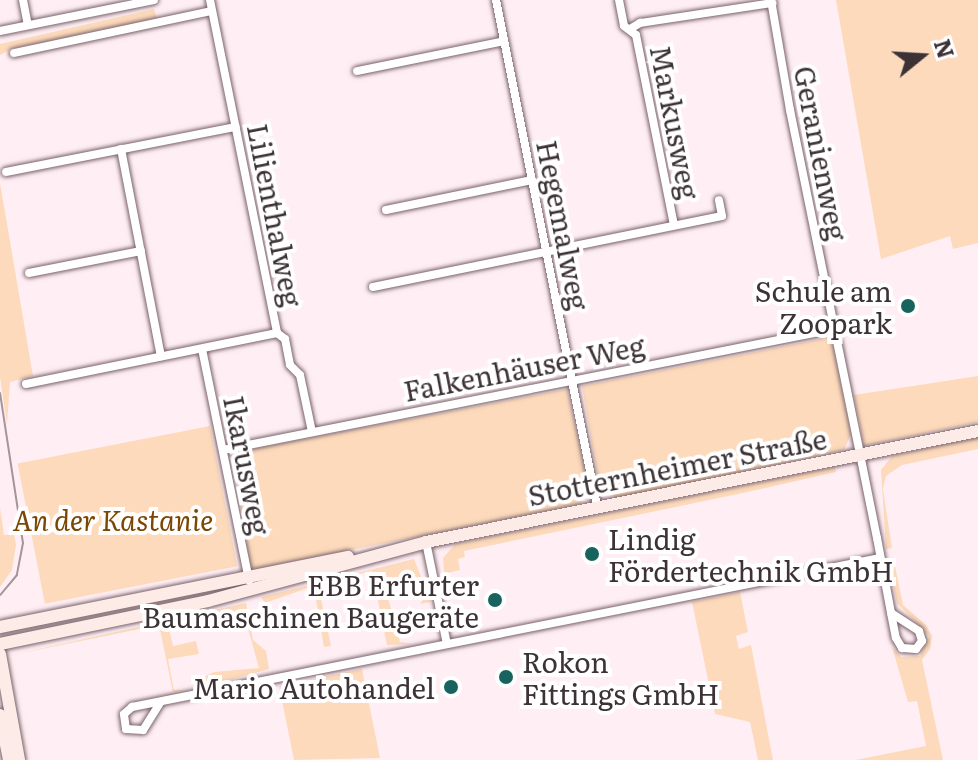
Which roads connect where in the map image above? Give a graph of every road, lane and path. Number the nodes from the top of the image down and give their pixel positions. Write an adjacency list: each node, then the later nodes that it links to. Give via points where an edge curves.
1 (23, 0): 8 (street)
2 (154, 0): 8 (street)
3 (210, 0): 7 (street, Lilienthalweg)
4 (496, 0): 11 (street, Hegemalweg)
5 (619, 0): 9 (street, Markusweg, via 624,26)
6 (772, 2): 9 (street, via 640,23); 25 (street, Geranienweg)
7 (212, 11): 12 (street); 14 (street, Lilienthalweg)
8 (28, 25): 10 (street)
9 (630, 29): 20 (street, Markusweg, via 636,35)
10 (0, 31)
11 (504, 41): 13 (street); 17 (street, Hegemalweg)
12 (14, 53)
13 (357, 71)
14 (236, 127): 15 (street); 26 (street, Lilienthalweg)
15 (121, 149): 16 (street); 21 (street)
16 (6, 172)
17 (532, 180): 19 (street); 22 (street, Hegemalweg)
18 (719, 200): 20 (street, via 722,216)
19 (386, 210)
20 (674, 225): 22 (street)
21 (141, 251): 23 (street); 28 (street)
22 (547, 253): 24 (street); 29 (street, Hegemalweg)
23 (29, 273)
24 (373, 287)
25 (834, 329): 29 (street, Falkenhäuser Weg); 34 (street, Geranienweg)
26 (277, 333): 27 (street); 32 (street, Lilienthalweg, via 285,339 290,365 300,375)
27 (202, 349): 28 (street); 33 (street, Ikarusweg)
28 (161, 356): 30 (street)
29 (572, 379): 32 (street, Falkenhäuser Weg); 35 (street, Hegemalweg)
30 (26, 384)
31 (978, 431): 34 (main road, Stotternheimer Straße)
32 (312, 432): 33 (street, Falkenhäuser Weg)
33 (223, 450): 38 (street, Ikarusweg)
34 (860, 454): 35 (main road, Stotternheimer Straße); 37 (street, Geranienweg)
35 (597, 506): 36 (main road, Stotternheimer Straße)
36 (426, 542): 38 (main road, Stotternheimer Straße); 42 (street)
37 (880, 558): 39 (street, Geranienweg); 42 (street)
38 (249, 583): 40 (main road, Stotternheimer Straße); 41 (main road, Stotternheimer Straße)
39 (891, 613): 39 (street, Geranienweg, via 898,644 907,651 916,649 922,641 919,631)
40 (0, 627)
41 (0, 644)
42 (447, 644): 44 (street)
43 (0, 654): 47 (main road)
44 (160, 703): 44 (street, via 127,710 124,726 129,732 143,730)
45 (0, 715): 46 (main road)
46 (9, 760)
47 (19, 760)

